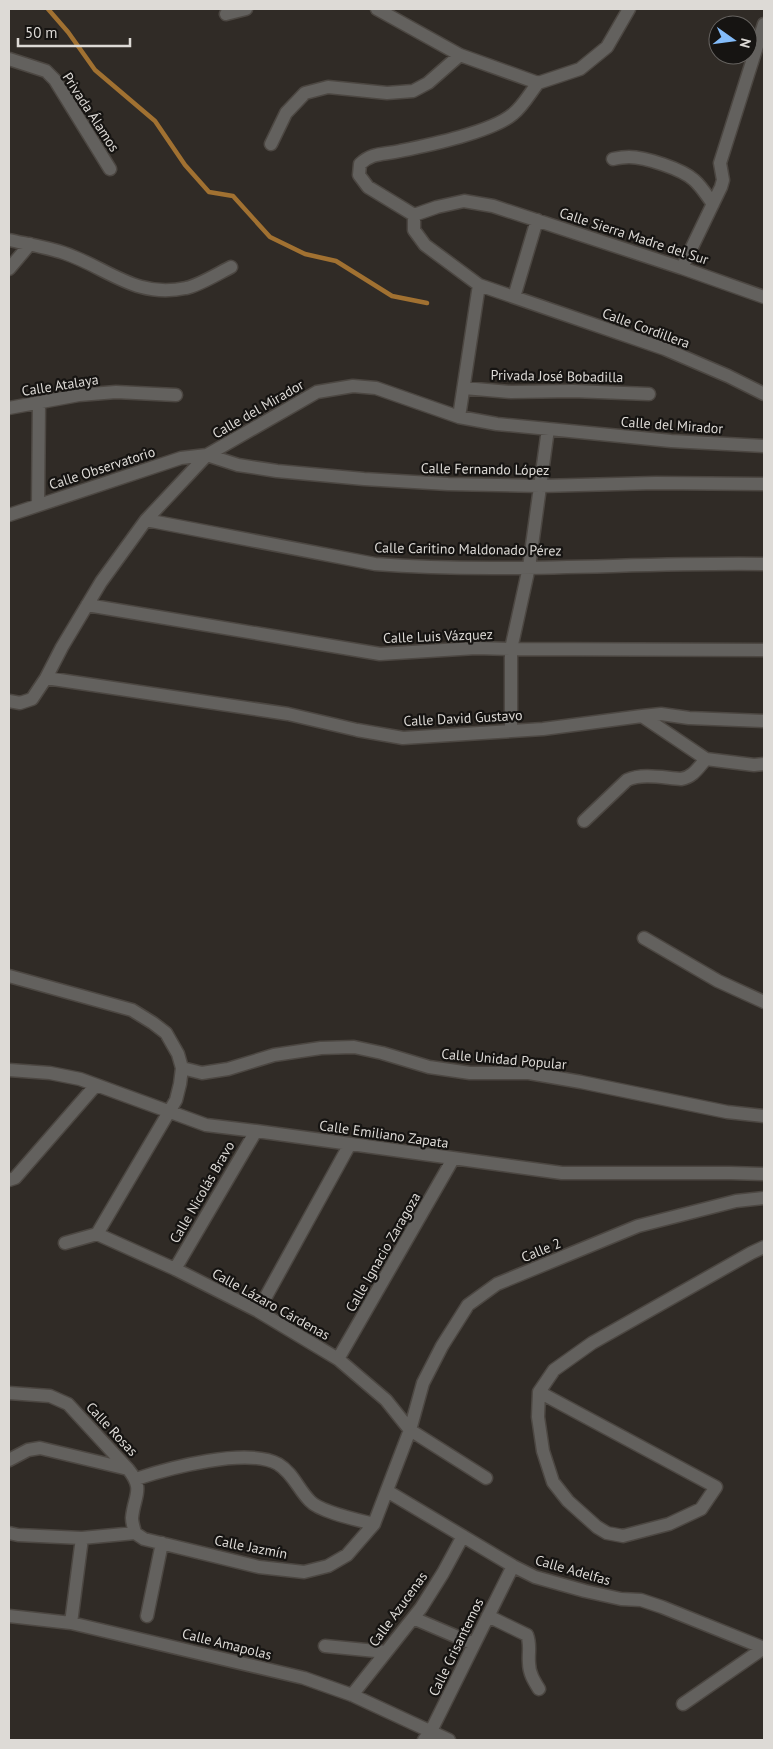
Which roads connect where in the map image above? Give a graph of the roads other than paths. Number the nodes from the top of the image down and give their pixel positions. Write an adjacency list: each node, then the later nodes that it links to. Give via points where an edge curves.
1 (246, 9): 4 (street)
2 (377, 9): 6 (street)
3 (629, 9): 8 (street, via 607,47 580,69)
4 (226, 14)
5 (764, 24): 12 (street, via 720,163 723,180)
6 (460, 55): 8 (street); 9 (street, via 414,91 387,93 328,87 305,93 286,113)
7 (9, 59): 11 (street, Privada Álamos, via 46,71 56,80)
8 (538, 83): 13 (street, via 514,113 500,123 440,142 368,156 360,164 359,175 368,188)
9 (271, 144)
10 (613, 159): 12 (street, via 643,159 680,171 700,185)
11 (110, 169)
12 (713, 204): 18 (street)
13 (414, 215): 14 (street, Calle Sierra Madre del Sur, via 464,201); 20 (street, Calle Cordillera, via 414,230 425,245)
14 (537, 220): 18 (street, Calle Sierra Madre del Sur); 21 (street)
15 (9, 240): 16 (street)
16 (30, 244): 17 (street, via 65,254 140,288 187,288); 19 (street)
17 (231, 267)
18 (682, 268): 22 (street, Calle Sierra Madre del Sur)
19 (9, 269)
20 (479, 284): 21 (street, Calle Cordillera); 23 (street)
21 (514, 297): 25 (street, Calle Cordillera, via 665,349)
22 (764, 297)
23 (464, 388): 24 (street, Privada José Bobadilla); 29 (street)
24 (649, 394)
25 (764, 394)
26 (176, 395): 27 (street, Calle Atalaya, via 116,392)
27 (39, 403): 28 (street, Calle Atalaya); 35 (street)
28 (9, 408)
29 (459, 417): 30 (street, Calle del Mirador); 32 (street, Calle del Mirador, via 376,388 353,386 317,392)
30 (548, 429): 31 (street, Calle del Mirador); 34 (street)
31 (764, 446)
32 (207, 455): 34 (street, Calle Fernando López, via 238,465 277,471 448,484); 35 (street, Calle Observatorio, via 181,458); 37 (street, Calle del Mirador)
33 (764, 484): 34 (street, Calle Fernando López)
34 (540, 486): 39 (street)
35 (38, 505): 36 (street, Calle Observatorio)
36 (9, 515)
37 (146, 520): 39 (street, Calle Caritino Maldonado Pérez, via 375,564); 40 (street, Calle del Mirador)
38 (764, 564): 39 (street, Calle Caritino Maldonado Pérez)
39 (529, 567): 41 (street)
40 (86, 606): 41 (street, Calle Luis Vázquez, via 380,654); 43 (street, Calle del Mirador)
41 (510, 649): 42 (street, Calle Luis Vázquez); 47 (street)
42 (764, 650)
43 (46, 678): 44 (street, Calle del Mirador, via 32,700); 47 (street, Calle David Gustavo, via 288,714 403,738)
44 (9, 701)
45 (642, 716): 46 (street, Calle David Gustavo, via 661,714); 47 (street, Calle David Gustavo); 48 (street)
46 (764, 721)
47 (511, 731)
48 (706, 759): 49 (street); 50 (street, via 694,774 682,780 642,777 626,780)
49 (759, 764)
50 (584, 821)
51 (644, 938): 53 (street, via 718,981)
52 (9, 976): 54 (street, via 132,1010 166,1033)
53 (764, 1002)
54 (182, 1068): 57 (street, via 176,1100); 58 (street, Calle Unidad Popular, via 202,1073 274,1055 354,1047 429,1067 470,1073 529,1073 727,1112)
55 (9, 1070): 56 (street, Calle Emiliano Zapata, via 50,1073)
56 (96, 1085): 57 (street, Calle Emiliano Zapata); 63 (street, via 15,1178)
57 (170, 1112): 59 (street, Calle Emiliano Zapata, via 206,1125); 65 (street)
58 (764, 1116)
59 (256, 1130): 60 (street, Calle Emiliano Zapata); 68 (street, Calle Nicolás Bravo)
60 (350, 1144): 61 (street, Calle Emiliano Zapata); 69 (street)
61 (453, 1159): 62 (street, Calle Emiliano Zapata, via 562,1174); 70 (street, Calle Ignacio Zaragoza)
62 (764, 1174)
63 (9, 1180)
64 (764, 1198): 73 (street, Calle 2, via 736,1201 638,1226 497,1284 468,1305 442,1346 422,1383)
65 (97, 1234): 66 (street); 68 (street, Calle Lázaro Cárdenas)
66 (65, 1243)
67 (764, 1247): 71 (street, via 592,1343 554,1370)
68 (175, 1269): 69 (street, Calle Lázaro Cárdenas)
69 (258, 1311): 70 (street, Calle Lázaro Cárdenas)
70 (338, 1359): 73 (street, Calle Lázaro Cárdenas, via 386,1400)
71 (539, 1392): 71 (street, via 538,1417 543,1451 553,1482 568,1501 607,1533 623,1536 669,1524 701,1509 716,1487)
72 (9, 1393): 75 (street, Calle Rosas, via 50,1396 68,1404)
73 (410, 1430): 76 (street, Calle Lázaro Cárdenas); 77 (street, Calle Jazmín)
74 (9, 1460): 75 (street, via 40,1448)
75 (132, 1474): 78 (street, via 230,1458 257,1457 277,1464 292,1476 311,1503 321,1509); 80 (street, Calle Rosas, via 138,1490 132,1519)
76 (486, 1478)
77 (387, 1491): 78 (street, Calle Jazmín); 81 (street, Calle Adelfas)
78 (374, 1524): 83 (street, Calle Jazmín, via 347,1555 328,1566 304,1572 259,1567)
79 (9, 1533): 82 (street, Calle Jazmín)
80 (135, 1533): 82 (street, Calle Jazmín); 83 (street, Calle Jazmín, via 144,1539)
81 (463, 1536): 84 (street, Calle Adelfas); 88 (street, Calle Azucenas)
82 (82, 1538): 89 (street)
83 (162, 1543): 86 (street)
84 (512, 1566): 87 (street, Calle Crisantemos); 92 (street, Calle Adelfas, via 585,1591 648,1602)
85 (9, 1616): 89 (street, Calle Amapolas)
86 (147, 1616)
87 (488, 1616): 90 (street, Calle Crisantemos); 94 (street, via 527,1635 530,1673)
88 (413, 1618): 90 (street); 93 (street, Calle Azucenas)
89 (71, 1623): 95 (street, Calle Amapolas, via 304,1678)
90 (474, 1644): 97 (street, Calle Crisantemos)
91 (325, 1646): 93 (street)
92 (764, 1648): 96 (street)
93 (386, 1652): 95 (street, Calle Azucenas)
94 (539, 1689)
95 (352, 1695): 97 (street, Calle Amapolas)
96 (683, 1704)
97 (427, 1736): 98 (street, Calle Amapolas)
98 (449, 1740)

